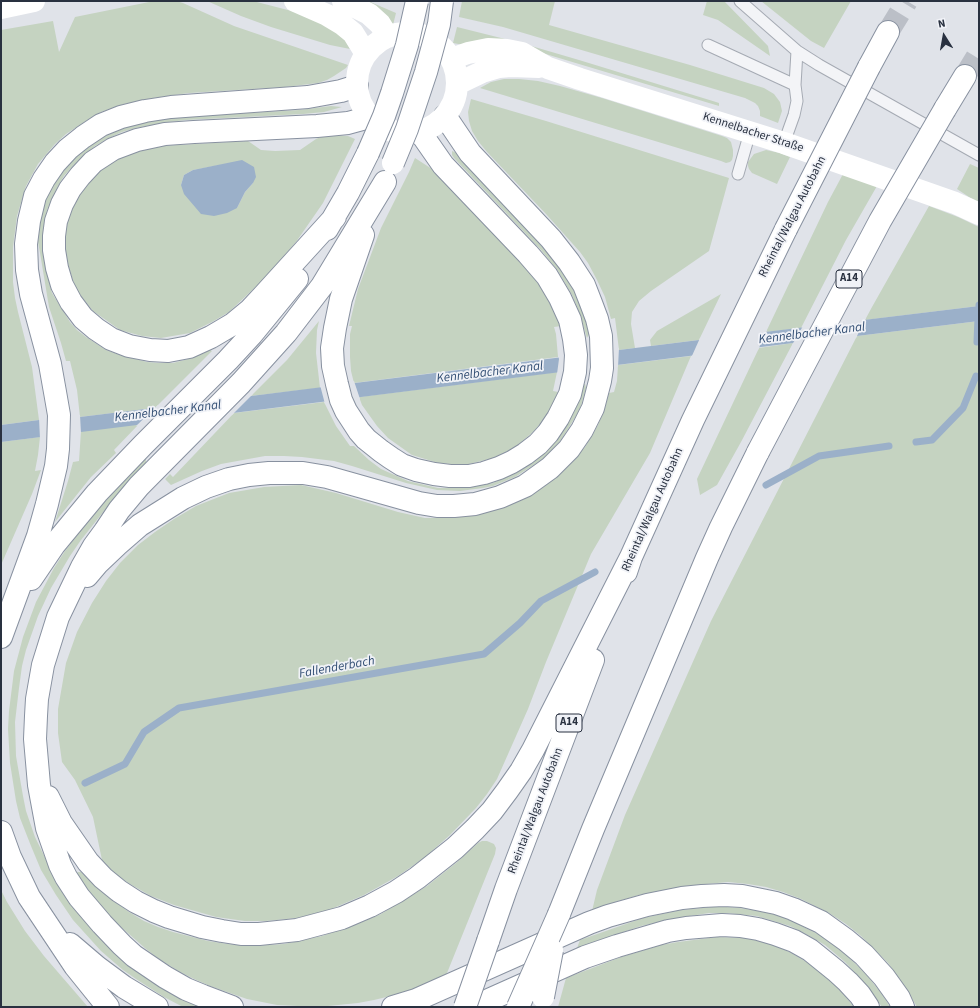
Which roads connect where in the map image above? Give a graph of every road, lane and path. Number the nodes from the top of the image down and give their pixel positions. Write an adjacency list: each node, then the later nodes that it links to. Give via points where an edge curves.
1 (34, 1): 7 (main road)
2 (295, 1): 12 (main road, via 342,24 353,33)
3 (343, 1): 9 (main road, via 369,14 380,24)
4 (417, 1): 28 (main road, bridge, via 407,45 384,116)
5 (442, 1): 25 (main road, bridge, via 426,72)
6 (740, 1): 11 (lane)
7 (1, 8)
8 (888, 32): 29 (main road, Rheintal/Walgau Autobahn / A14, bridge, via 786,229 693,420)
9 (388, 37): 12 (main road, via 375,44); 13 (main road, via 405,33 421,35 445,50)
10 (708, 45): 17 (lane)
11 (797, 50): 17 (lane); 24 (lane)
12 (366, 54): 18 (main road, via 359,70)
13 (451, 59): 14 (main road, Kennelbacher Straße, via 468,52 507,50 522,53); 16 (main road)
14 (548, 68): 16 (main road, Kennelbacher Straße, via 499,67); 22 (main road, Kennelbacher Straße)
15 (965, 76): 35 (main road, A14, bridge, via 880,220 721,527)
16 (457, 84): 19 (main road, via 455,100)
17 (795, 85): 23 (lane, via 797,101)
18 (357, 86): 20 (main road, via 364,110); 31 (main road, via 308,97 171,107 121,117 83,137 68,149 44,178 35,196 28,221 27,270 50,364 60,434 47,504)
19 (445, 116): 21 (main road); 30 (main road, via 470,153 569,262 584,285 597,319 602,336 600,381 593,408 569,449 550,468 525,486 500,497 475,504 454,506 419,503 327,477 303,473 269,473 229,480 183,498 140,525 98,563)
20 (370, 117): 21 (main road, via 384,128 399,133); 28 (main road, via 348,123 316,126 166,134 137,140 113,149 93,162 70,189 56,221 54,250 62,285 83,318 111,339 129,346 168,351 189,347 233,324 250,310)
21 (420, 132): 25 (main road, via 443,165 547,276 570,320 574,339 575,372 570,394 548,433 525,454 484,473 450,476 402,465 366,439 352,421 341,400 333,366 335,328 344,292)
22 (750, 132): 23 (main road, Kennelbacher Straße); 26 (lane)
23 (784, 143): 27 (main road, Kennelbacher Straße, via 955,203)
24 (979, 155)
25 (389, 173): 30 (main road, via 322,286 299,317 275,347 139,486 119,510 94,546)
26 (738, 174)
27 (979, 214)
28 (335, 217): 31 (main road, via 299,277 252,334 98,493 54,545)
29 (631, 557): 33 (main road, via 533,750 492,811 455,848 417,878 370,906 342,918 297,930 241,934 202,927 154,911 119,891 88,862 61,823 42,784); 42 (main road, Rheintal/Walgau Autobahn / A14, bridge, via 506,889)
30 (67, 600): 33 (main road, via 58,618 43,665 37,699 35,739)
31 (13, 607): 32 (main road)
32 (1, 637)
33 (38, 766): 40 (main road, via 43,810 53,846 66,877 90,911 122,945 147,965 186,989)
34 (1, 832): 36 (main road, via 20,879)
35 (559, 914): 37 (main road, bridge); 44 (main road, A14, bridge)
36 (45, 920): 38 (main road, via 75,966); 39 (main road, via 97,967)
37 (542, 1002)
38 (108, 1007)
39 (157, 1007)
40 (232, 1007)
41 (393, 1007): 46 (main road, via 416,1000 608,916 682,898 724,895 776,903 793,908 821,922 864,955 884,977)
42 (465, 1007)
43 (473, 1007): 45 (main road, via 585,957 617,946 668,931 722,925 758,929 794,941 836,971)
44 (518, 1007)
45 (868, 1007)
46 (903, 1007)

